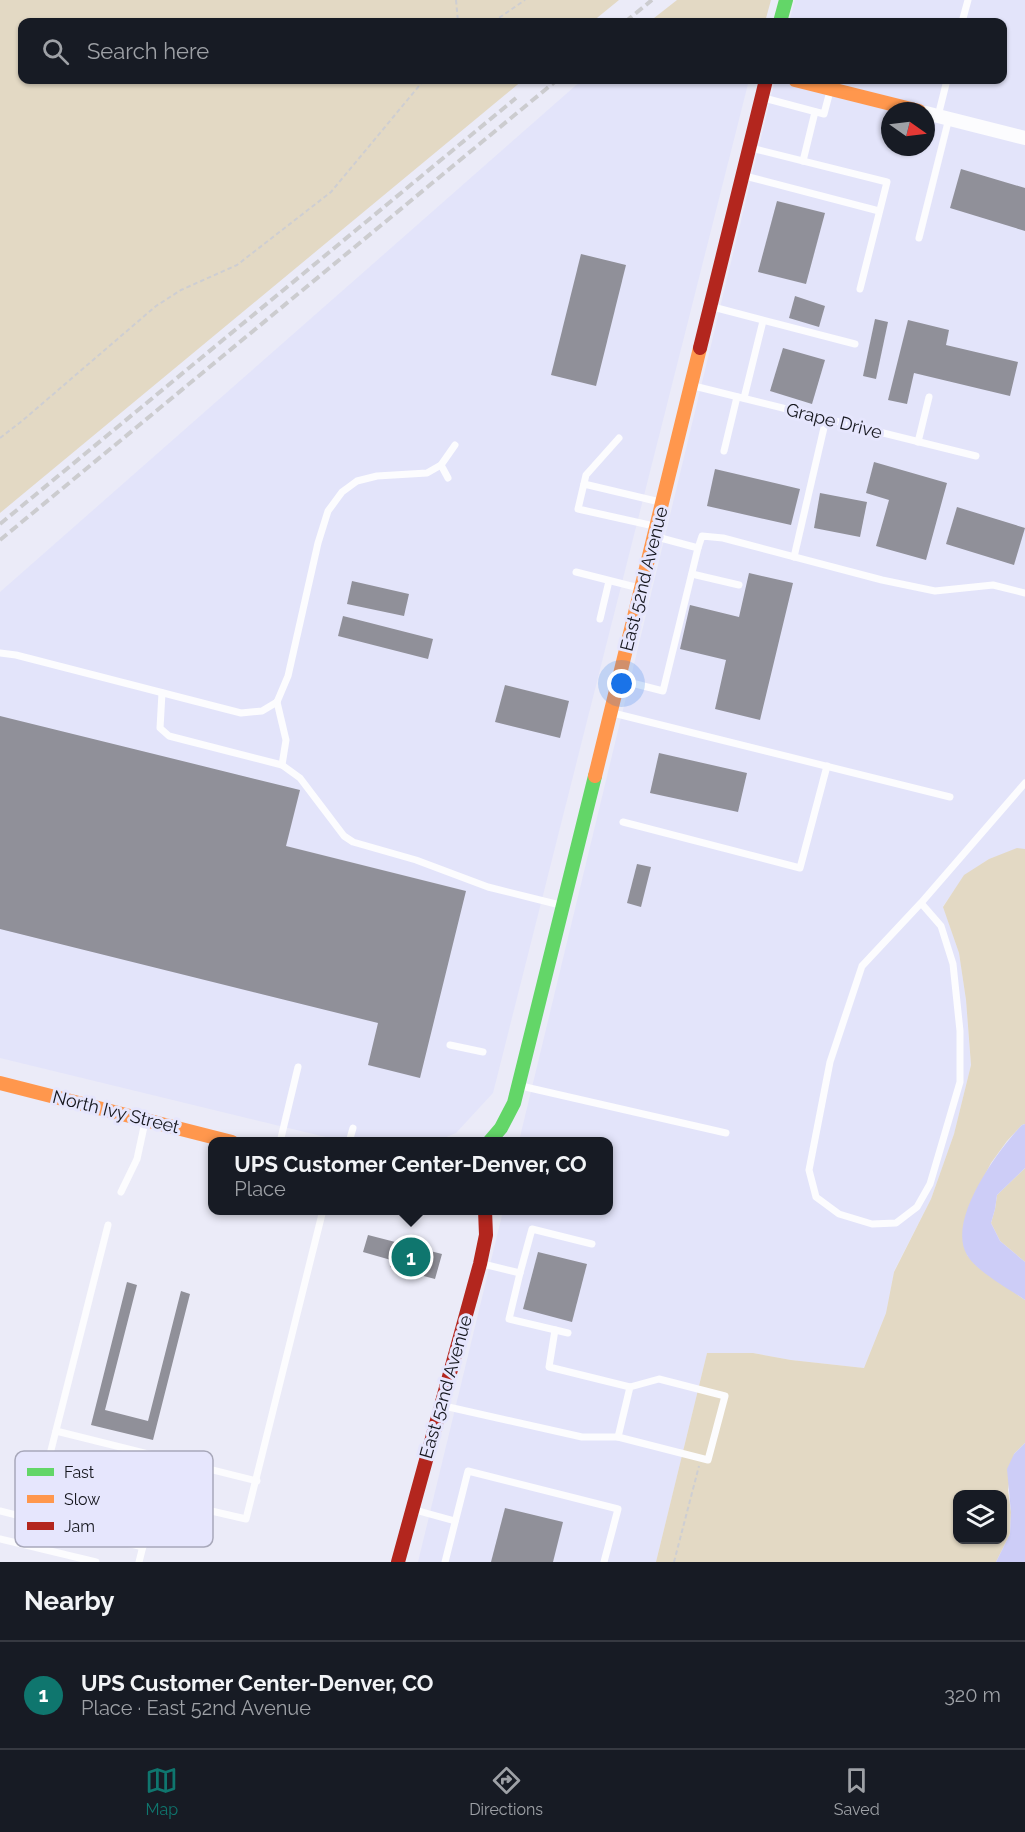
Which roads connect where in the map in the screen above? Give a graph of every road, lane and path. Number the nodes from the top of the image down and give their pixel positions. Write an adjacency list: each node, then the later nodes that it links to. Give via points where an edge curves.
1 (456, 0): 5 (path)
2 (525, 0): 6 (path)
3 (786, 0): 7 (street)
4 (968, 0): 8 (lane)
5 (458, 18)
6 (499, 18)
7 (781, 18)
8 (963, 18)
9 (421, 84): 32 (path, via 331,192 237,265 156,306)
10 (765, 84): 14 (street, East 52nd Avenue)
11 (812, 84): 13 (street)
12 (947, 84): 17 (lane)
13 (830, 88): 15 (street); 16 (lane, via 824,114)
14 (762, 98): 16 (lane); 19 (street, East 52nd Avenue)
15 (884, 102)
16 (815, 111): 20 (lane)
17 (938, 116): 18 (street); 23 (lane)
18 (1025, 138)
19 (750, 147): 20 (lane); 21 (street, East 52nd Avenue)
20 (803, 161): 22 (lane, via 887,182)
21 (743, 175): 22 (lane); 25 (street, East 52nd Avenue)
22 (879, 211): 24 (lane)
23 (919, 238)
24 (860, 289)
25 (710, 307): 26 (lane); 28 (street, East 52nd Avenue)
26 (763, 321): 27 (lane); 30 (lane)
27 (855, 344)
28 (691, 385): 30 (lane, Grape Drive); 41 (street, East 52nd Avenue)
29 (929, 397): 34 (lane)
30 (741, 398): 31 (lane, Grape Drive); 36 (lane)
31 (826, 419): 34 (lane, Grape Drive); 44 (lane)
32 (0, 438)
33 (619, 438): 40 (lane, via 586,475)
34 (918, 442): 37 (lane, Grape Drive)
35 (455, 445): 38 (lane)
36 (724, 451)
37 (976, 456)
38 (441, 465): 39 (lane); 55 (lane, via 427,473 377,476 357,482 342,492 328,511 288,676)
39 (448, 478)
40 (584, 484): 41 (lane); 42 (lane, via 578,509)
41 (662, 502): 42 (street, East 52nd Avenue)
42 (655, 532): 43 (lane); 49 (street, East 52nd Avenue)
43 (698, 548): 44 (lane, via 702,536); 46 (lane)
44 (794, 557): 50 (lane, via 935,591 993,585)
45 (576, 572): 47 (lane)
46 (692, 574): 48 (lane); 53 (lane, via 663,691)
47 (609, 581): 49 (lane); 51 (lane)
48 (739, 585)
49 (641, 589): 53 (street, East 52nd Avenue)
50 (1025, 592)
51 (600, 619)
52 (0, 653): 54 (lane)
53 (619, 680): 56 (street, East 52nd Avenue)
54 (162, 693): 55 (lane, via 241,713 262,711); 57 (lane, via 160,728 169,736)
55 (277, 702): 57 (lane, via 286,740)
56 (610, 712): 58 (lane); 63 (street, East 52nd Avenue)
57 (282, 765): 63 (lane, via 300,778 337,828 353,842 488,887)
58 (826, 766): 60 (lane); 61 (lane, via 800,868)
59 (1025, 783): 62 (lane)
60 (950, 797)
61 (623, 822)
62 (921, 903): 62 (lane, via 862,966 830,1062 809,1170 816,1197 839,1214 872,1224 896,1222 916,1207 930,1184 960,1082 960,1031 953,964 941,926)
63 (562, 905): 68 (street, East 52nd Avenue)
64 (450, 1045): 65 (lane)
65 (483, 1052)
66 (298, 1067): 73 (lane)
67 (0, 1083): 69 (street, North Ivy Street)
68 (518, 1085): 71 (lane); 75 (street, East 52nd Avenue, via 514,1103)
69 (145, 1119): 72 (street, North Ivy Street); 76 (lane, via 137,1159)
70 (353, 1128): 74 (lane)
71 (726, 1133)
72 (213, 1137)
73 (281, 1137)
74 (350, 1137)
75 (493, 1137)
76 (122, 1192)
77 (323, 1215): 93 (lane)
78 (485, 1215): 81 (street, East 52nd Avenue)
79 (108, 1225): 87 (lane)
80 (592, 1244): 82 (lane, via 532,1229)
81 (480, 1264): 82 (lane); 86 (street, East 52nd Avenue)
82 (520, 1273): 83 (lane, via 509,1319)
83 (555, 1330): 84 (lane); 85 (lane, via 549,1367)
84 (568, 1334)
85 (630, 1388): 88 (lane); 91 (lane, via 658,1378 725,1396 708,1461)
86 (441, 1405): 88 (lane, via 582,1437); 94 (street, East 52nd Avenue)
87 (56, 1431): 89 (lane); 90 (lane)
88 (618, 1437): 91 (lane)
89 (51, 1451)
90 (136, 1451)
91 (701, 1459): 109 (path)
92 (213, 1470): 93 (lane)
93 (257, 1481): 96 (lane, via 246,1519)
94 (412, 1510): 98 (lane); 106 (street, East 52nd Avenue)
95 (0, 1511): 97 (lane)
96 (213, 1511)
97 (15, 1515)
98 (455, 1521): 107 (lane); 108 (lane, via 468,1471 618,1509)
99 (0, 1539): 100 (lane)
100 (15, 1543)
101 (31, 1547): 103 (lane)
102 (143, 1547): 105 (lane)
103 (85, 1561): 104 (lane)
104 (96, 1562)
105 (139, 1562)
106 (398, 1562)
107 (445, 1562)
108 (604, 1562)
109 (674, 1562)

